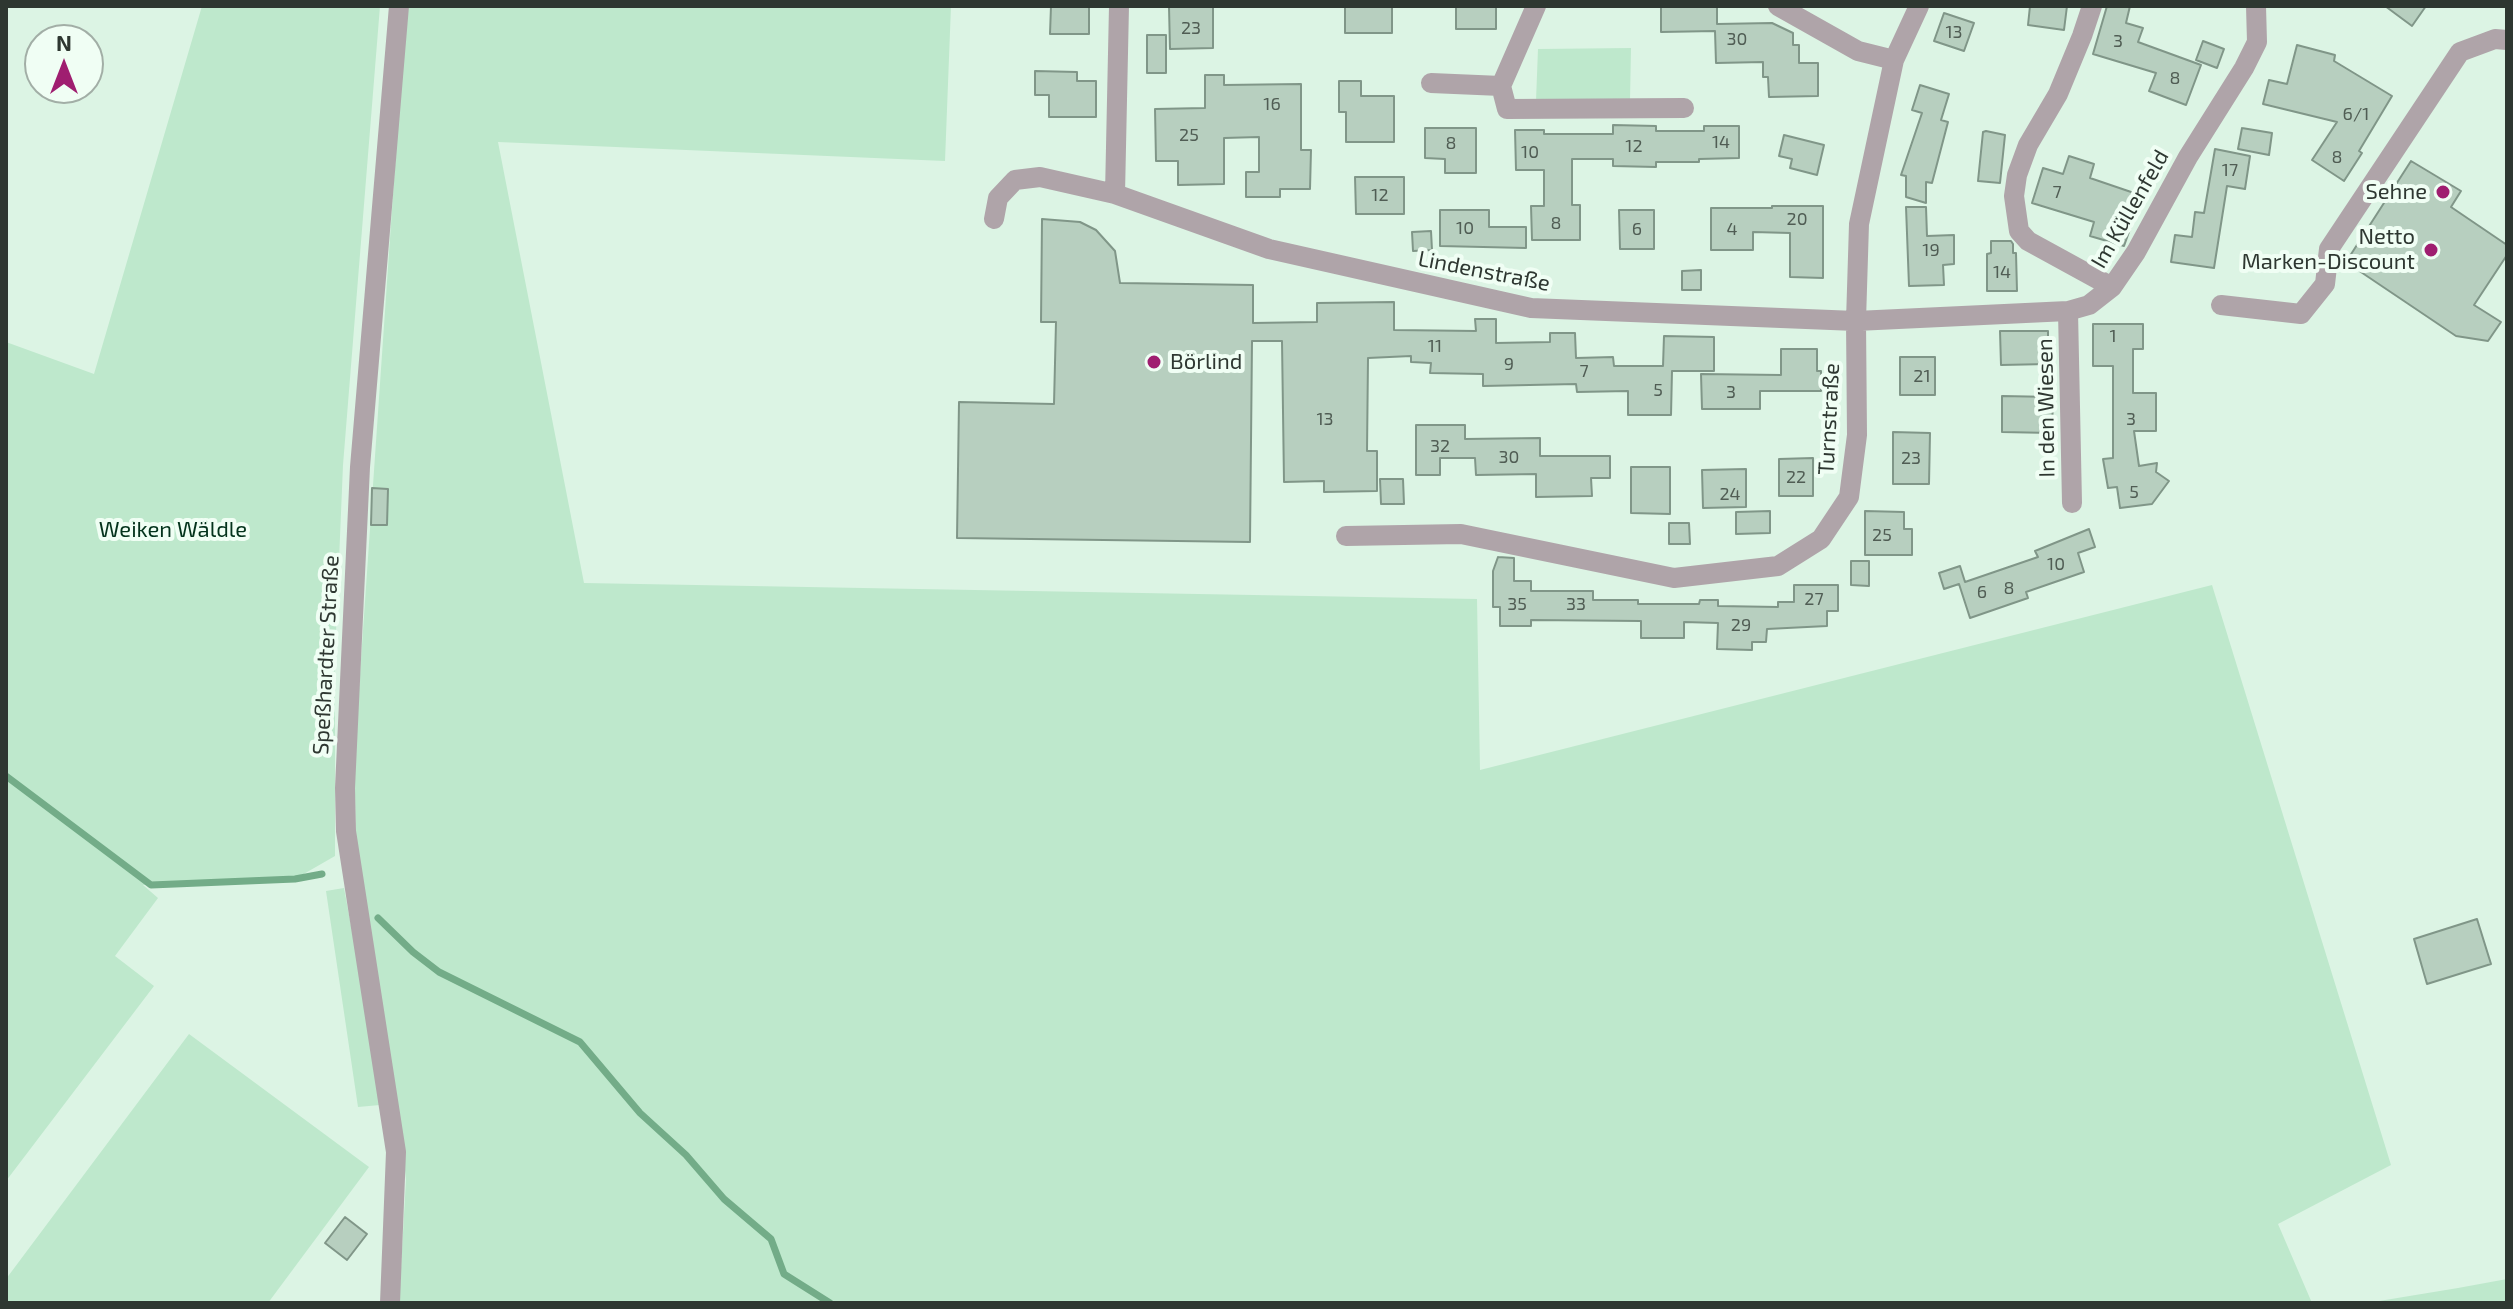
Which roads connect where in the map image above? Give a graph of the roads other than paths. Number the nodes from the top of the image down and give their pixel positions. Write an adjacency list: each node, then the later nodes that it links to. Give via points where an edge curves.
1 (399, 6): 21 (street, Speßhardter Straße, via 360,467 345,788 346,831 396,1152)
2 (1119, 6): 13 (street)
3 (1536, 6): 11 (street)
4 (1778, 6): 9 (street, via 1858,51)
5 (1919, 6): 9 (street, Turnstraße)
6 (2092, 6): 15 (street, via 2058,94 2028,145 2014,196 2019,231 2028,241)
7 (2256, 6): 15 (street, Im Küllenfeld, via 2257,42 2244,68)
8 (2507, 40): 16 (street, via 2460,52 2329,249 2325,284 2301,314)
9 (1894, 60): 18 (street, Turnstraße, via 1859,224)
10 (1431, 83): 11 (street)
11 (1501, 86): 12 (street, via 1507,109)
12 (1684, 108)
13 (1115, 194): 14 (street, Lindenstraße, via 1040,177 1015,180 998,198); 18 (street, Lindenstraße, via 1269,249 1531,308)
14 (994, 219)
15 (2112, 287): 17 (street, Im Küllenfeld, via 2089,305)
16 (2221, 305)
17 (2068, 311): 18 (street, Im Küllenfeld); 19 (street, In den Wiesen)
18 (1856, 321): 20 (street, Turnstraße, via 1857,435 1849,497 1821,539 1778,566 1674,578 1461,534)
19 (2072, 503)
20 (1346, 536)
21 (390, 1303)

